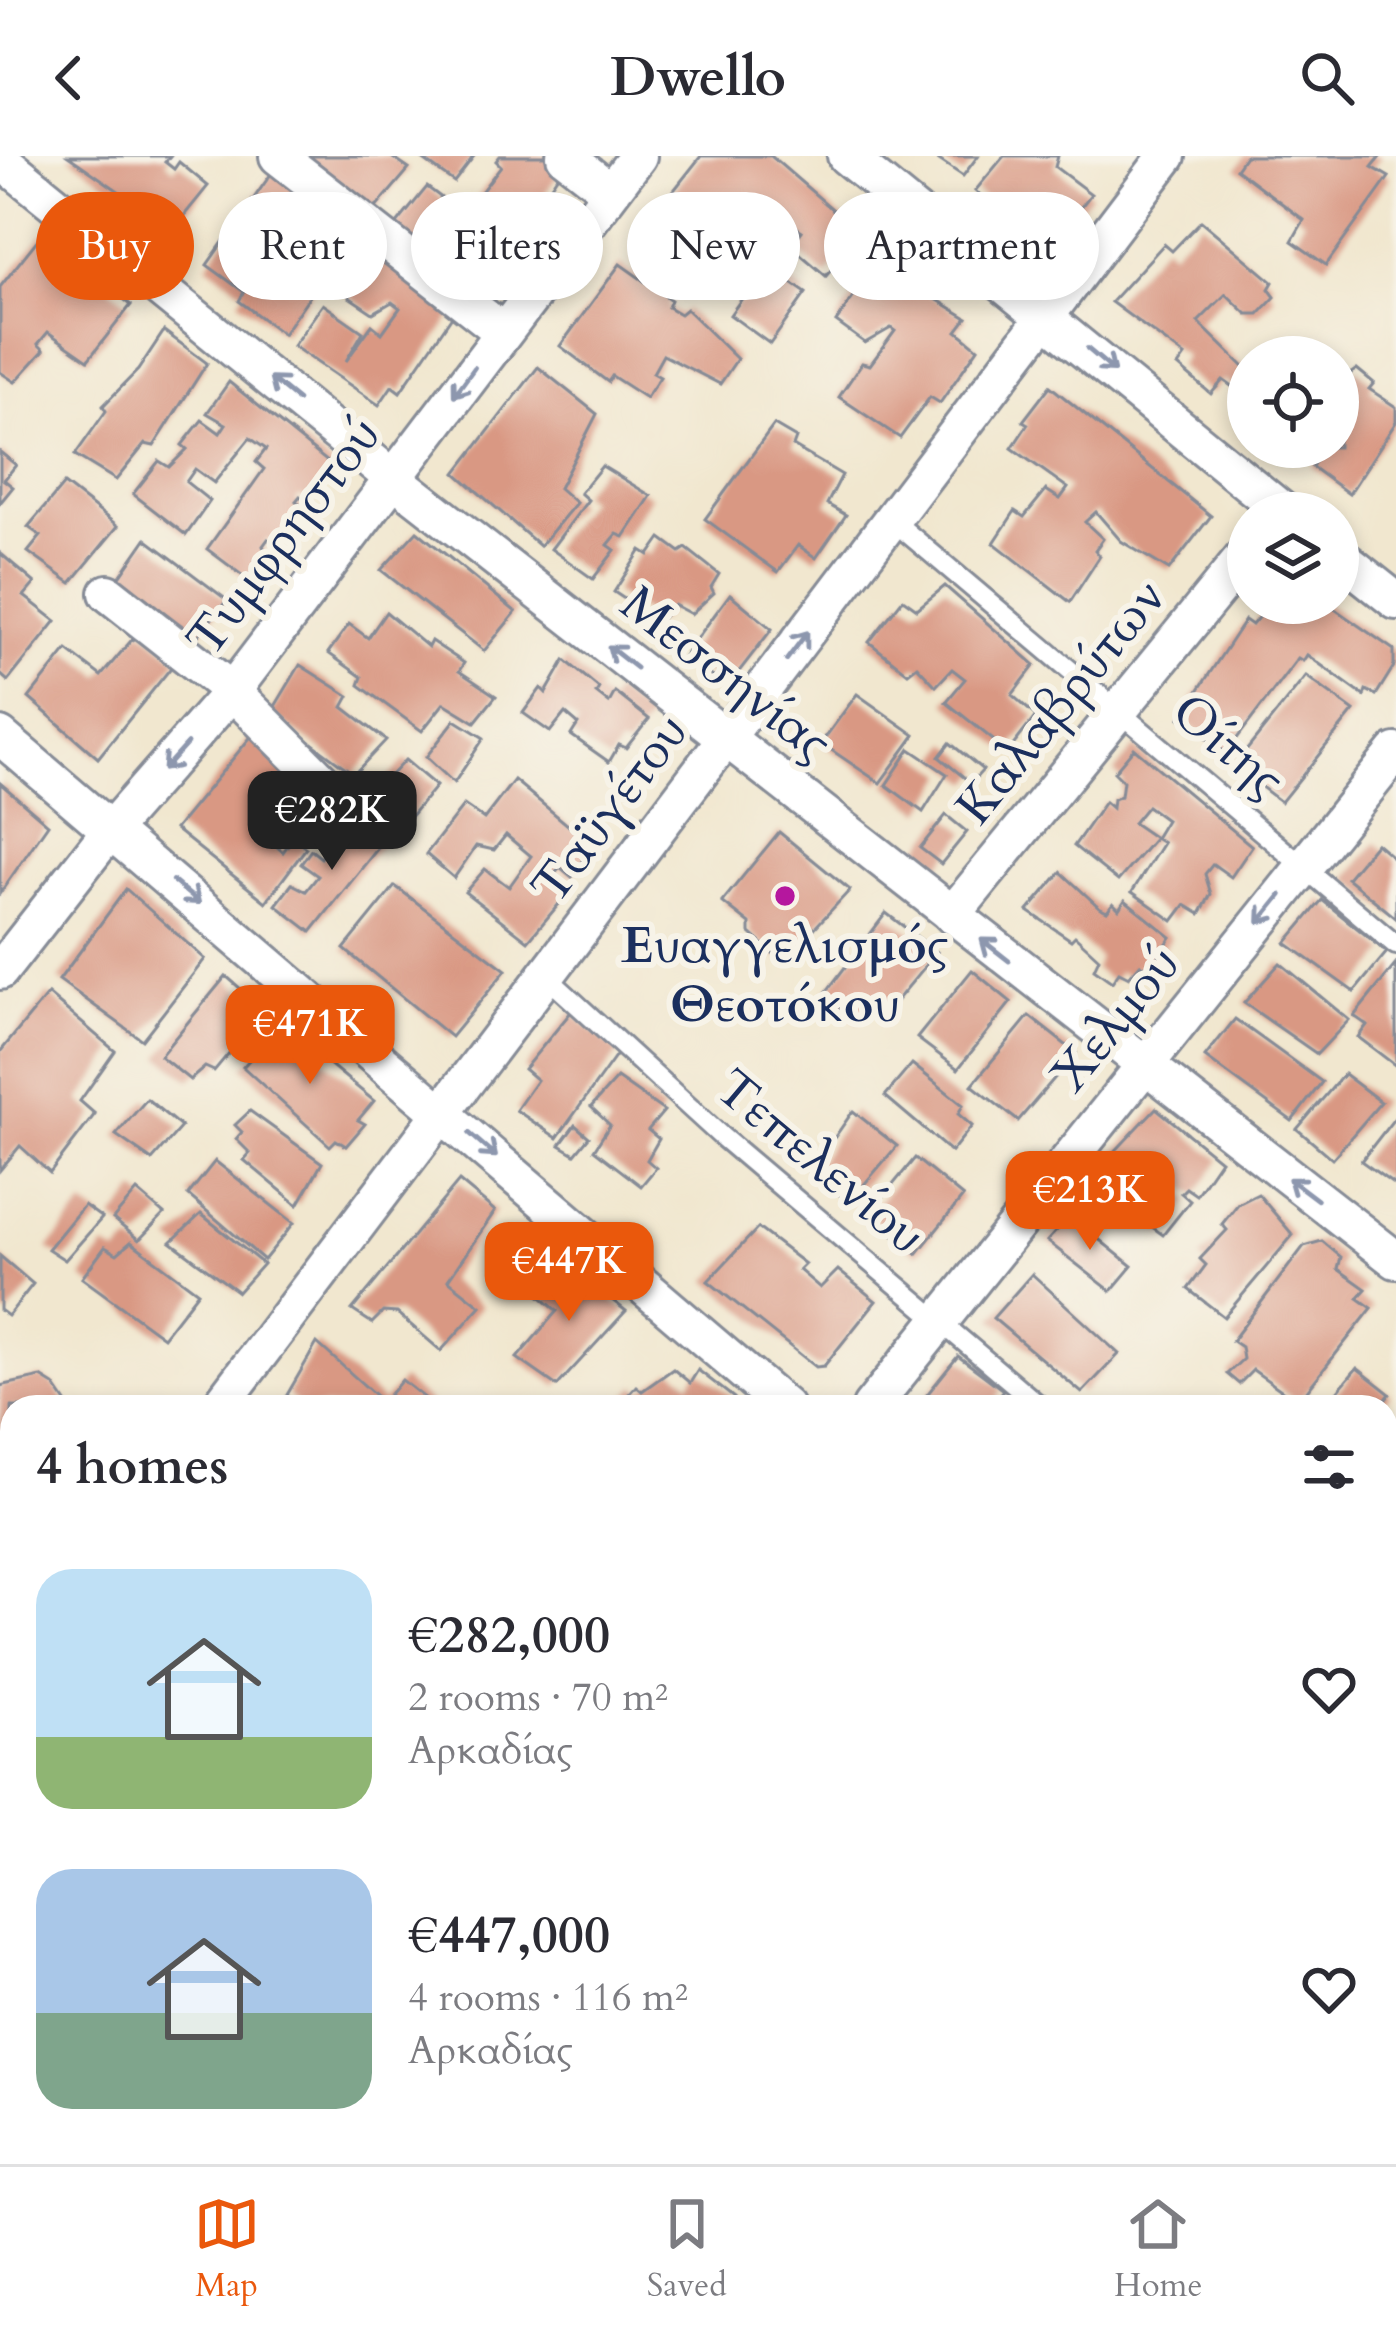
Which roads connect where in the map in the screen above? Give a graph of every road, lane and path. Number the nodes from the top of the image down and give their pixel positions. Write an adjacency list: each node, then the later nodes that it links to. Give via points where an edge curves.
1 (278, 156): 9 (street)
2 (566, 156): 7 (street)
3 (638, 156): 7 (street, Τυμφρηστού)
4 (846, 156): 8 (street)
5 (1167, 156): 8 (street, Ταϋγέτου)
6 (0, 159): 10 (street, Μεσσηνίας, one-way to 6)
7 (610, 191): 9 (street, Τυμφρηστού)
8 (1047, 316): 11 (street, one-way to 11); 12 (street, Ταϋγέτου)
9 (502, 331): 10 (street, Τυμφρηστού, one-way to 10)
10 (394, 478): 17 (street, Τυμφρηστού); 20 (street, Μεσσηνίας, one-way to 10)
11 (1258, 492)
12 (892, 520): 18 (lane, Οίτης); 20 (street, Ταϋγέτου, one-way to 12)
13 (1359, 572): 16 (street)
14 (1227, 578): 18 (street, Καλαβρύτων)
15 (108, 593): 17 (street)
16 (1396, 601)
17 (232, 692): 22 (street); 23 (street, Τυμφρηστού, one-way to 23)
18 (1121, 709): 24 (lane, Οίτης); 25 (street, Καλαβρύτων)
19 (0, 736): 23 (street)
20 (727, 739): 25 (street, Μεσσηνίας); 28 (street, Ταϋγέτου)
21 (1396, 752): 24 (street, Χελμού)
22 (332, 790)
23 (112, 828): 27 (street, Τυμφρηστού); 30 (street, one-way to 30)
24 (1304, 867): 26 (lane, Οίτης); 29 (street, Χελμού, one-way to 29)
25 (952, 915): 29 (street, Μεσσηνίας, one-way to 25)
26 (1396, 945)
27 (0, 971)
28 (548, 977): 30 (street, Ταϋγέτου); 32 (lane, Τεπελενίου)
29 (1144, 1067): 31 (street, Μεσσηνίας, one-way to 29); 32 (street, Χελμού)
30 (445, 1112): 33 (street, Ταϋγέτου); 34 (street, one-way to 34)
31 (1396, 1260)
32 (940, 1320): 35 (street, Χελμού); 36 (lane, Τεπελενίου)
33 (228, 1395)
34 (771, 1395)
35 (881, 1395)
36 (1027, 1395)

